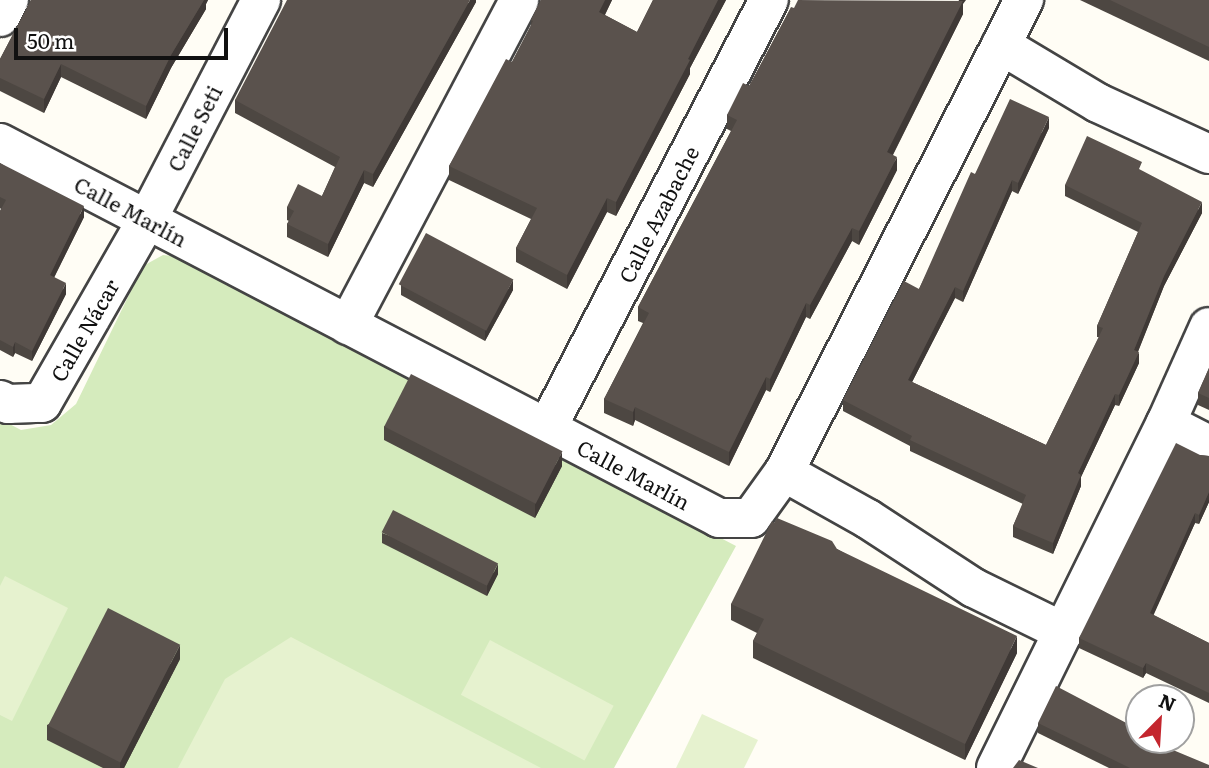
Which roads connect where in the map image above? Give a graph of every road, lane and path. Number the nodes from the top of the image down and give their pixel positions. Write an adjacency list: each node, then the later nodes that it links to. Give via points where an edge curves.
1 (9, 0): 6 (street)
2 (261, 0): 10 (street, Calle Seti)
3 (519, 0): 11 (street)
4 (769, 0): 15 (street, Calle Azabache)
5 (1024, 0): 7 (street, Calle Marlín)
6 (0, 18)
7 (1001, 46): 9 (street, via 1098,103); 17 (street, Calle Marlín)
8 (0, 143): 10 (street, Calle Marlín)
9 (1209, 154)
10 (147, 220): 11 (street, Calle Marlín); 13 (street, Calle Nácar, via 42,403)
11 (348, 324): 15 (street, Calle Marlín)
12 (1207, 339): 14 (street)
13 (0, 400)
14 (1166, 423): 16 (street); 18 (street)
15 (547, 428): 17 (street, Calle Marlín, via 719,518 751,518)
16 (1209, 445)
17 (785, 472): 18 (street, via 974,588)
18 (1064, 632): 19 (street)
19 (996, 768)

